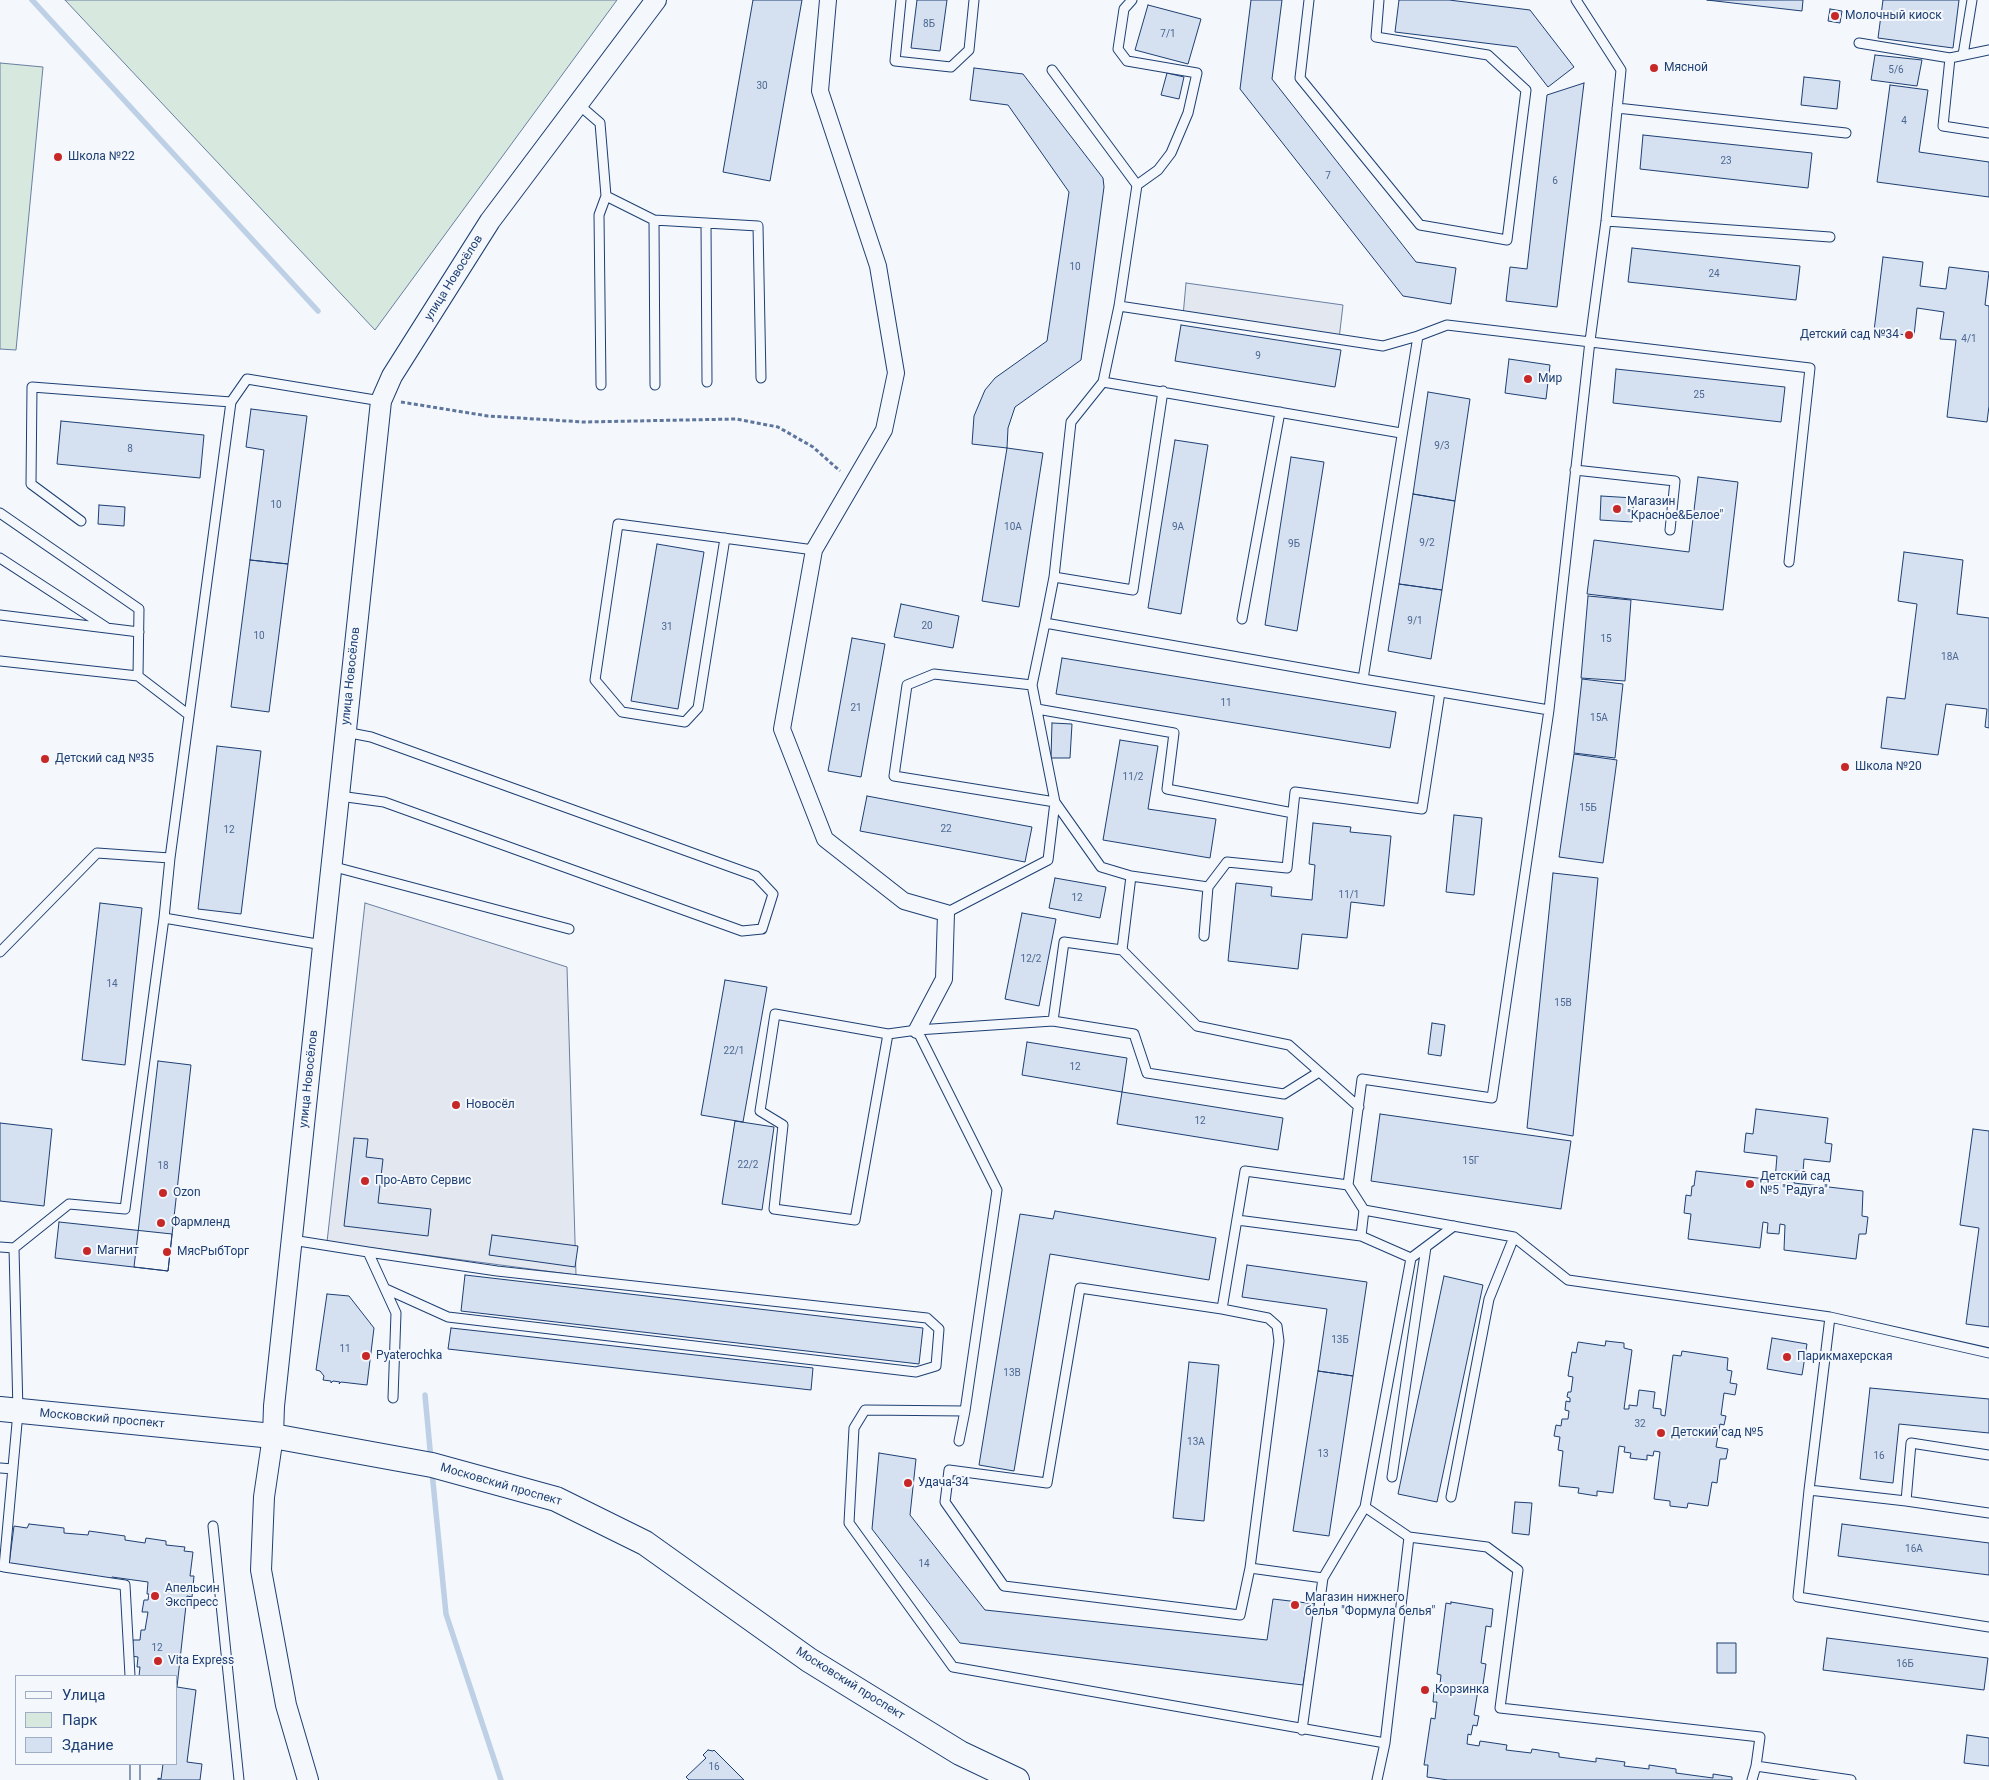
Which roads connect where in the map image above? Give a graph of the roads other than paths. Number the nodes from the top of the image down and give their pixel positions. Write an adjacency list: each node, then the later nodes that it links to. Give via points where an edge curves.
1 (656, 0): 15 (street, улица Новосёлов)
2 (828, 0): 43 (street, via 820,92 878,266 896,373 884,430)
3 (901, 0): 4 (lane, via 895,62 951,67 969,50)
4 (974, 0)
5 (1132, 0): 19 (lane, via 1124,9 1118,49 1126,62 1197,73 1188,113 1171,153 1158,170)
6 (1309, 0): 7 (lane, via 1300,78 1420,226 1507,240 1526,90 1488,55 1376,37)
7 (1380, 0)
8 (1576, 0): 16 (lane, via 1620,70)
9 (1972, 0): 12 (lane)
10 (1859, 43): 13 (lane)
11 (1989, 50): 12 (lane)
12 (1963, 55): 13 (lane)
13 (1950, 58): 18 (lane, via 1943,126)
14 (1052, 70): 19 (lane)
15 (578, 104): 20 (lane, via 600,123); 34 (street, улица Новосёлов, via 490,221 392,376)
16 (1617, 108): 17 (lane); 22 (lane)
17 (1846, 133)
18 (1989, 133)
19 (1138, 185): 25 (lane)
20 (606, 196): 21 (lane); 31 (lane, via 599,215)
21 (654, 220): 23 (lane); 32 (lane)
22 (1606, 221): 24 (lane); 27 (lane)
23 (706, 223): 28 (lane, via 758,226); 29 (lane)
24 (1830, 237)
25 (1119, 306): 26 (lane, via 1382,346); 30 (lane)
26 (1418, 336): 27 (lane, via 1447,325); 37 (lane)
27 (1590, 341): 38 (lane); 45 (lane, via 1810,368)
28 (760, 378)
29 (707, 382)
30 (1102, 382): 33 (lane); 46 (lane, via 1071,422)
31 (602, 385)
32 (656, 385)
33 (1162, 391): 36 (lane); 46 (lane, via 1133,590)
34 (381, 400): 35 (lane, via 247,379); 60 (street, улица Новосёлов)
35 (231, 402): 40 (lane, via 32,387 31,484); 59 (lane)
36 (1280, 412): 37 (lane); 48 (lane)
37 (1401, 433): 54 (lane)
38 (1575, 470): 41 (lane, via 1675,481); 58 (lane)
39 (0, 513): 51 (lane, via 139,609)
40 (81, 521)
41 (1670, 530)
42 (725, 538): 42 (lane, via 618,524 595,680 622,712 685,722 698,708); 43 (lane)
43 (814, 550): 68 (street, via 782,729 825,839 904,901)
44 (2, 560): 50 (lane)
45 (1789, 562)
46 (1054, 577): 49 (lane)
47 (0, 615): 50 (lane)
48 (1242, 619)
49 (1045, 623): 54 (lane); 55 (lane)
50 (108, 628): 51 (lane)
51 (138, 632): 53 (lane)
52 (0, 662): 53 (lane)
53 (138, 676): 59 (lane)
54 (1363, 679): 56 (lane)
55 (1032, 685): 57 (lane); 62 (lane, via 934,674 907,685 894,776)
56 (1440, 692): 58 (lane); 63 (lane, via 1422,809 1295,792)
57 (1037, 709): 62 (lane); 63 (lane, via 1174,733 1167,789)
58 (1549, 710): 79 (lane, via 1492,1098 1362,1079)
59 (189, 715): 64 (lane)
60 (345, 732): 61 (street, улица Новосёлов); 61 (lane, via 371,737 756,876 773,894 762,930 742,931 384,802)
61 (338, 796): 65 (street, улица Новосёлов)
62 (1055, 802): 66 (lane, via 1101,867); 68 (lane, via 1048,860)
63 (1293, 813): 67 (lane, via 1287,868 1227,862)
64 (170, 858): 69 (lane); 74 (lane, via 96,853)
65 (331, 866): 70 (lane); 72 (street, улица Новосёлов)
66 (1131, 876): 67 (lane); 73 (lane)
67 (1208, 887): 71 (lane)
68 (946, 913): 76 (street, via 944,979)
69 (164, 918): 72 (lane); 89 (lane, via 125,1209 69,1204)
70 (569, 930)
71 (1204, 936)
72 (322, 945): 86 (street, улица Новосёлов)
73 (1122, 950): 75 (lane, via 1064,942); 78 (lane, via 1197,1026 1289,1045)
74 (0, 952)
75 (1053, 1021): 76 (lane); 78 (lane, via 1134,1034 1147,1074 1284,1094)
76 (917, 1030): 77 (lane); 98 (lane, via 997,1190)
77 (888, 1034): 77 (lane, via 775,1014 760,1111 784,1125 774,1209 855,1220)
78 (1319, 1072): 79 (lane)
79 (1358, 1108): 80 (lane)
80 (1348, 1185): 81 (lane); 82 (lane, via 1245,1171)
81 (1364, 1210): 83 (lane); 84 (lane)
82 (1237, 1220): 84 (lane); 93 (lane)
83 (1454, 1226): 85 (lane); 88 (lane)
84 (1361, 1236): 91 (lane)
85 (1514, 1237): 94 (lane, via 1568,1280); 106 (lane, via 1489,1299)
86 (292, 1240): 90 (lane); 99 (street, улица Новосёлов)
87 (0, 1247): 89 (lane)
88 (1426, 1247): 91 (lane); 104 (lane)
89 (14, 1248): 97 (lane)
90 (368, 1252): 92 (lane); 92 (lane, via 497,1270 927,1318 939,1329 936,1366 916,1372 448,1317)
91 (1411, 1258): 108 (lane)
92 (386, 1289): 96 (lane, via 396,1313)
93 (1222, 1309): 113 (lane, via 1268,1318 1277,1326 1279,1341); 113 (lane, via 1080,1288 1047,1483 949,1470 945,1502 1004,1586 1240,1615)
94 (1830, 1317): 95 (lane); 105 (lane)
95 (1989, 1353)
96 (393, 1398)
97 (9, 1410): 99 (main road, Московский проспект); 103 (lane)
98 (965, 1411): 100 (lane); 117 (lane, via 865,1410 854,1428 849,1513 849,1523 953,1666)
99 (273, 1436): 123 (street, улица Новосёлов, via 264,1497 261,1570 286,1705); 124 (main road, Московский проспект, via 432,1465 556,1499 645,1543 809,1660 960,1753)
100 (959, 1441)
101 (1989, 1454): 107 (lane, via 1911,1443)
102 (0, 1468): 103 (lane)
103 (13, 1469): 112 (lane)
104 (1392, 1477)
105 (1809, 1490): 107 (lane); 115 (lane, via 1798,1597)
106 (1451, 1497)
107 (1906, 1501): 109 (lane)
108 (1364, 1507): 111 (lane); 114 (lane)
109 (1989, 1513)
110 (213, 1526): 122 (lane)
111 (1409, 1537): 118 (lane); 120 (lane, via 1487,1547 1518,1570 1500,1708 1760,1738)
112 (2, 1567): 116 (lane, via 125,1585)
113 (1250, 1568): 114 (lane)
114 (1323, 1578): 117 (lane)
115 (1989, 1627)
116 (130, 1675)
117 (1302, 1730): 118 (lane)
118 (1385, 1743): 125 (lane)
119 (134, 1765): 121 (lane)
120 (1756, 1766): 126 (lane); 127 (lane)
121 (135, 1780)
122 (239, 1780)
123 (308, 1780)
124 (1016, 1780)
125 (1377, 1780)
126 (1752, 1780)
127 (1852, 1780)

